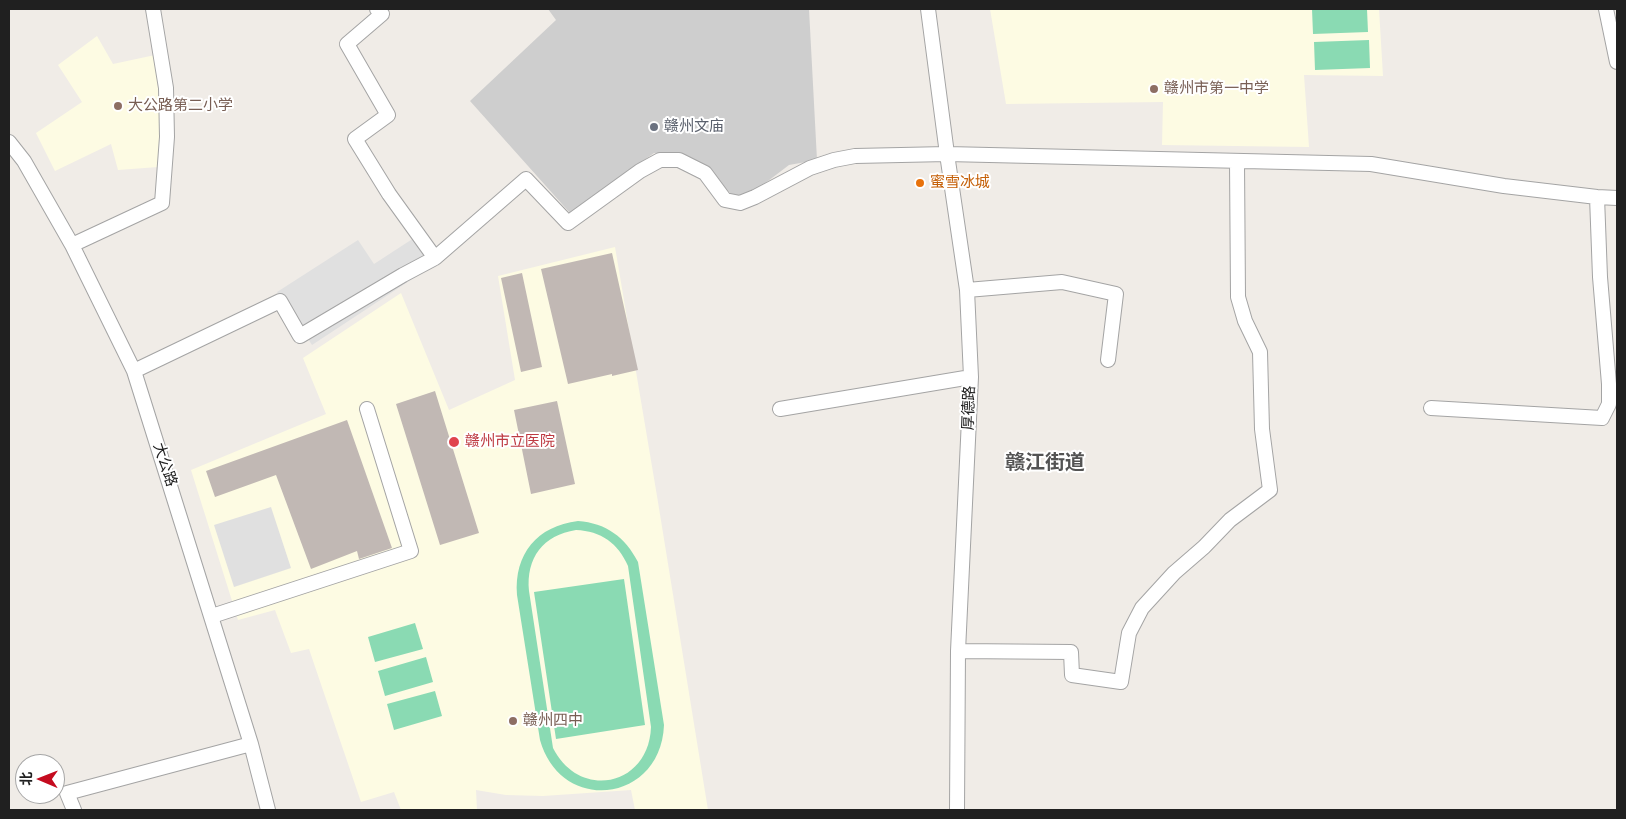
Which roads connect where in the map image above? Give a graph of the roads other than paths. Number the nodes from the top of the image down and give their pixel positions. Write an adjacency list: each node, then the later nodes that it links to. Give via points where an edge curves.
1 (153, 9): 11 (street, via 166,88 167,137 162,204)
2 (377, 9): 12 (street, via 382,14 347,44 388,115 355,139)
3 (928, 9): 7 (street, 厚德路)
4 (1606, 9): 5 (street)
5 (1617, 62)
6 (9, 142): 11 (street, 大公路, via 24,161)
7 (947, 154): 8 (street); 12 (street, via 855,156 834,160 810,168 740,203 725,200 705,173 694,166 679,160 660,160 568,223 526,179); 13 (street, 厚德路)
8 (1237, 162): 9 (street, via 1371,164 1504,186); 21 (street, via 1238,297 1260,352 1262,429 1270,490 1230,520 1142,608 1129,633 1121,682 1072,675 1071,652)
9 (1597, 197): 10 (street); 17 (street, via 1609,384 1609,404 1602,418)
10 (1617, 198)
11 (72, 246): 15 (street, 大公路)
12 (435, 258): 15 (street, via 300,336 280,301)
13 (967, 290): 14 (street, via 1062,282 1116,294); 16 (street, 厚德路)
14 (1108, 360)
15 (134, 371): 20 (street, 大公路)
16 (971, 377): 19 (street); 21 (street, 厚德路)
17 (1431, 408)
18 (367, 409): 20 (street, via 411,550)
19 (780, 409)
20 (212, 616): 22 (street, 大公路)
21 (958, 652): 25 (street, 厚德路)
22 (251, 744): 23 (street, via 67,793); 24 (street, 大公路)
23 (74, 810)
24 (268, 810)
25 (957, 810)

